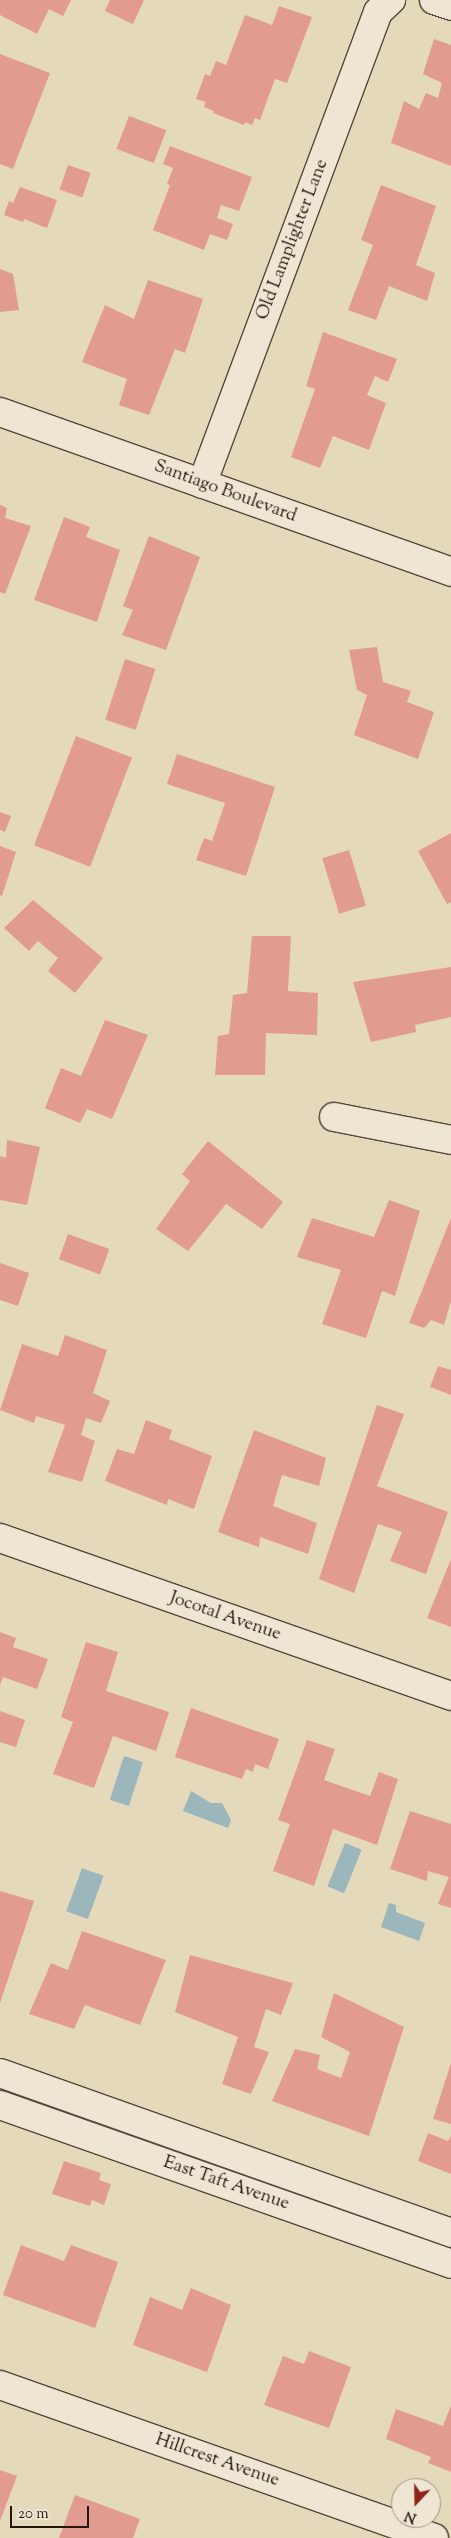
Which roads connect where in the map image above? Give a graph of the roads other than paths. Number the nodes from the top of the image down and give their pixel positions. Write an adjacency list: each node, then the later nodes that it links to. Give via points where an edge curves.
1 (391, 0): 5 (street, Old Lamplighter Lane, via 378,12)
2 (434, 0): 3 (street)
3 (451, 6)
4 (0, 412): 5 (street, Santiago Boulevard)
5 (202, 484): 6 (street, Santiago Boulevard)
6 (451, 572)
7 (334, 1117): 8 (street)
8 (451, 1140)
9 (0, 1538): 10 (street, Jocotal Avenue)
10 (451, 1696)
11 (0, 2073): 13 (street, East Taft Avenue)
12 (0, 2105): 14 (street, East Taft Avenue)
13 (451, 2232)
14 (451, 2264)
15 (0, 2385): 16 (street, Hillcrest Avenue)
16 (434, 2538)

